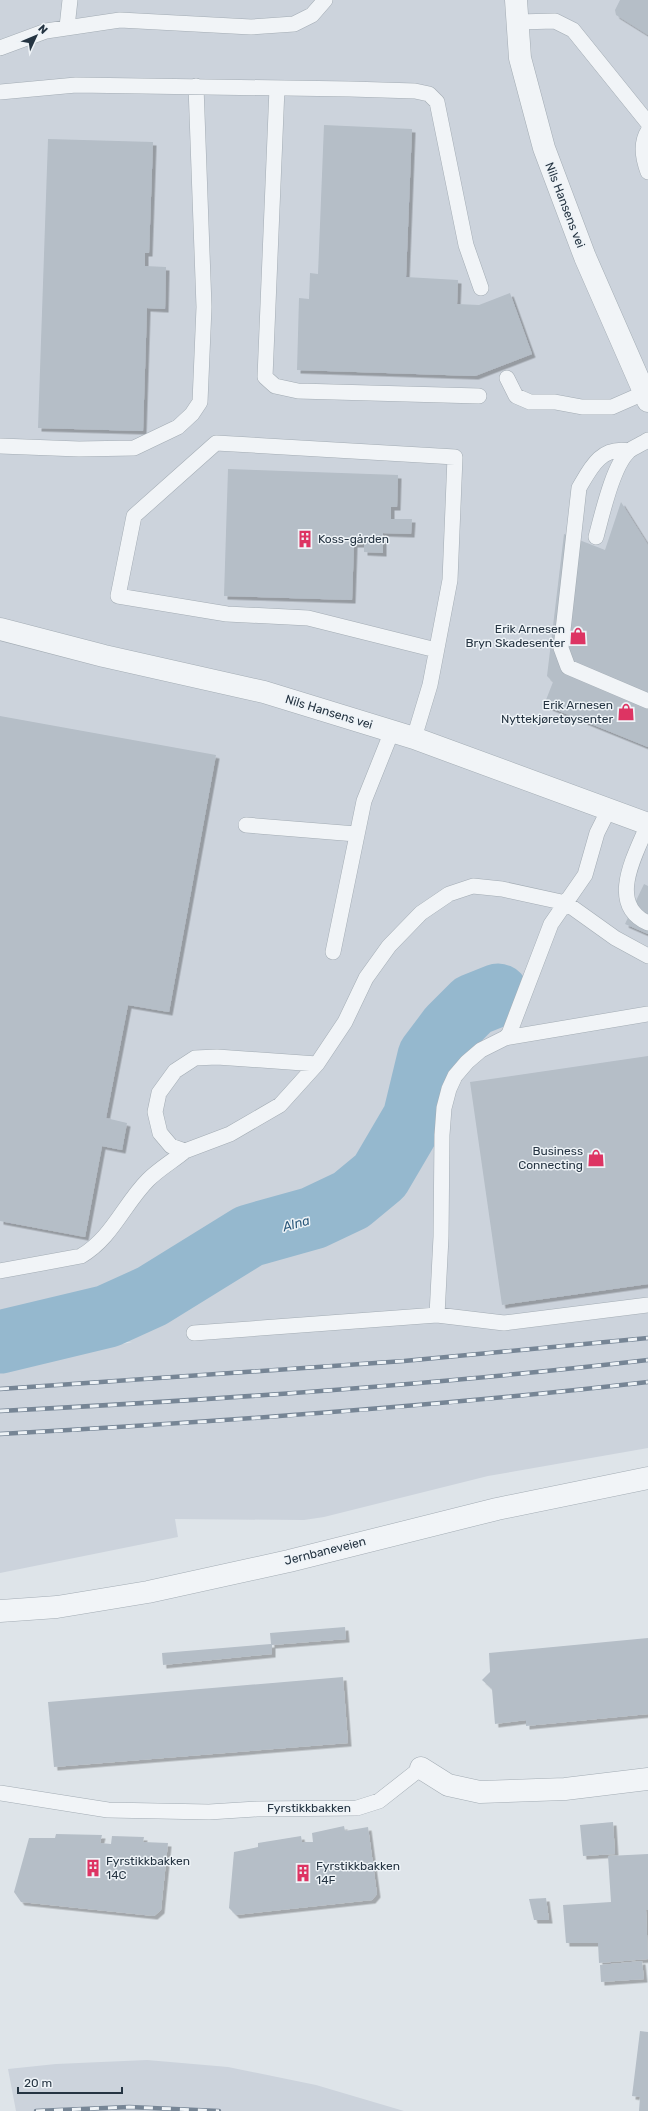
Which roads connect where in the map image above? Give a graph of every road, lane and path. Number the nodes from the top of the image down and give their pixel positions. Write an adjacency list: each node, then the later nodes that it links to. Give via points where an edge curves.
1 (325, 0): 5 (lane, via 312,15 294,24 280,26 251,27 120,20)
2 (516, 0): 4 (street, Nils Hansens vei)
3 (69, 1): 5 (lane)
4 (518, 22): 10 (lane, via 555,21 573,30); 16 (street, Nils Hansens vei, via 520,58 544,148 585,257)
5 (67, 27): 6 (lane, via 46,31)
6 (0, 48)
7 (196, 86): 8 (lane); 9 (lane, via 76,85); 18 (lane, via 204,307 200,402 178,427 134,448)
8 (277, 88): 13 (lane, via 407,90 430,94 437,102 466,245); 15 (lane, via 265,377 275,386 298,391)
9 (0, 92)
10 (648, 123)
11 (648, 131): 12 (lane, via 644,137 642,152)
12 (648, 172)
13 (481, 288)
14 (507, 378): 16 (lane, via 516,396 530,402 612,407)
15 (479, 396)
16 (646, 397)
17 (648, 440): 19 (lane)
18 (0, 446)
19 (629, 451): 20 (lane, via 613,480); 23 (lane, via 618,449 601,457 590,468 579,488 561,648 568,667)
20 (596, 537)
21 (0, 629): 24 (street, Nils Hansens vei, via 104,656 264,692)
22 (436, 650): 22 (lane, via 308,618 227,614 118,596 134,516 216,443 455,458 450,580); 25 (lane, via 430,685)
23 (648, 700)
24 (392, 731): 25 (street, Nils Hansens vei); 29 (lane, via 364,801)
25 (414, 738): 26 (street, Nils Hansens vei)
26 (609, 809): 27 (street, Nils Hansens vei); 30 (lane, via 597,833 584,875)
27 (648, 824): 31 (lane, via 628,872 626,886 627,898 635,914)
28 (246, 825): 29 (lane)
29 (356, 834): 32 (lane)
30 (566, 903): 33 (lane, via 615,938); 35 (lane, via 551,924 509,1034); 36 (lane, via 502,889 473,886 449,894 421,913 389,946 366,978 345,1022)
31 (648, 922)
32 (333, 952)
33 (648, 956)
34 (648, 1014): 35 (lane)
35 (505, 1038): 40 (lane, via 481,1050 467,1062 455,1076 444,1108 442,1237)
36 (317, 1064): 37 (lane, via 280,1105 230,1134); 37 (lane, via 217,1057 195,1058 175,1071 159,1093 155,1112 160,1133 171,1146)
37 (185, 1151): 38 (lane, via 148,1180 111,1231 90,1251 81,1256)
38 (0, 1271)
39 (648, 1305): 40 (lane, via 504,1323)
40 (437, 1314): 41 (lane)
41 (194, 1333)
42 (648, 1478): 43 (street, Jernbaneveien, via 497,1509 288,1561 148,1592 57,1607)
43 (0, 1611)
44 (421, 1768): 45 (street, Fyrstikkbakken, via 448,1785 480,1792 565,1789); 46 (lane, Fyrstikkbakken, via 379,1801 357,1808 209,1812 108,1810)
45 (648, 1779)
46 (0, 1793)

